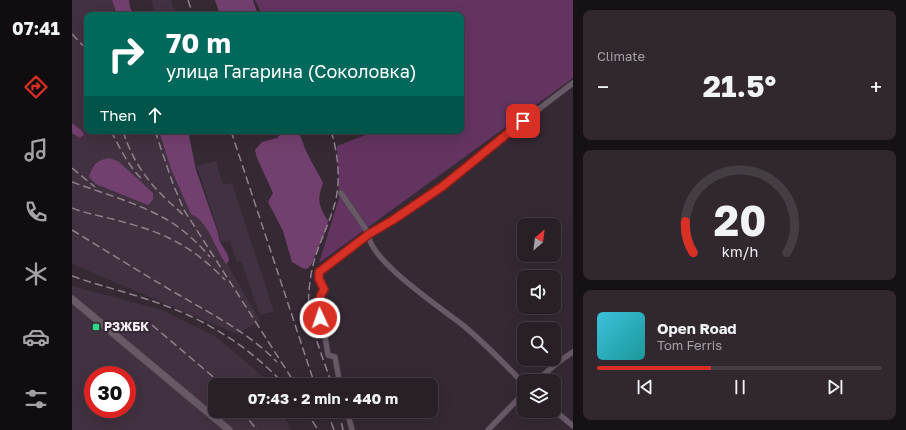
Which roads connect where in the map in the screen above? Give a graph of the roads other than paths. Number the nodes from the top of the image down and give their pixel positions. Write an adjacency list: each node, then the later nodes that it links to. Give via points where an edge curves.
1 (573, 83): 3 (street, via 443,186)
2 (341, 193): 3 (street)
3 (369, 234): 7 (street, via 368,238 374,249 386,264 464,327); 8 (street, via 319,272 324,289 316,306 328,354 335,357)
4 (72, 299): 13 (street)
5 (573, 352): 6 (street)
6 (544, 374)
7 (517, 377)
8 (339, 378)
9 (517, 400): 15 (street)
10 (561, 416): 12 (street)
11 (348, 418): 14 (street)
12 (573, 426)
13 (229, 430)
14 (352, 430)
15 (488, 430)

